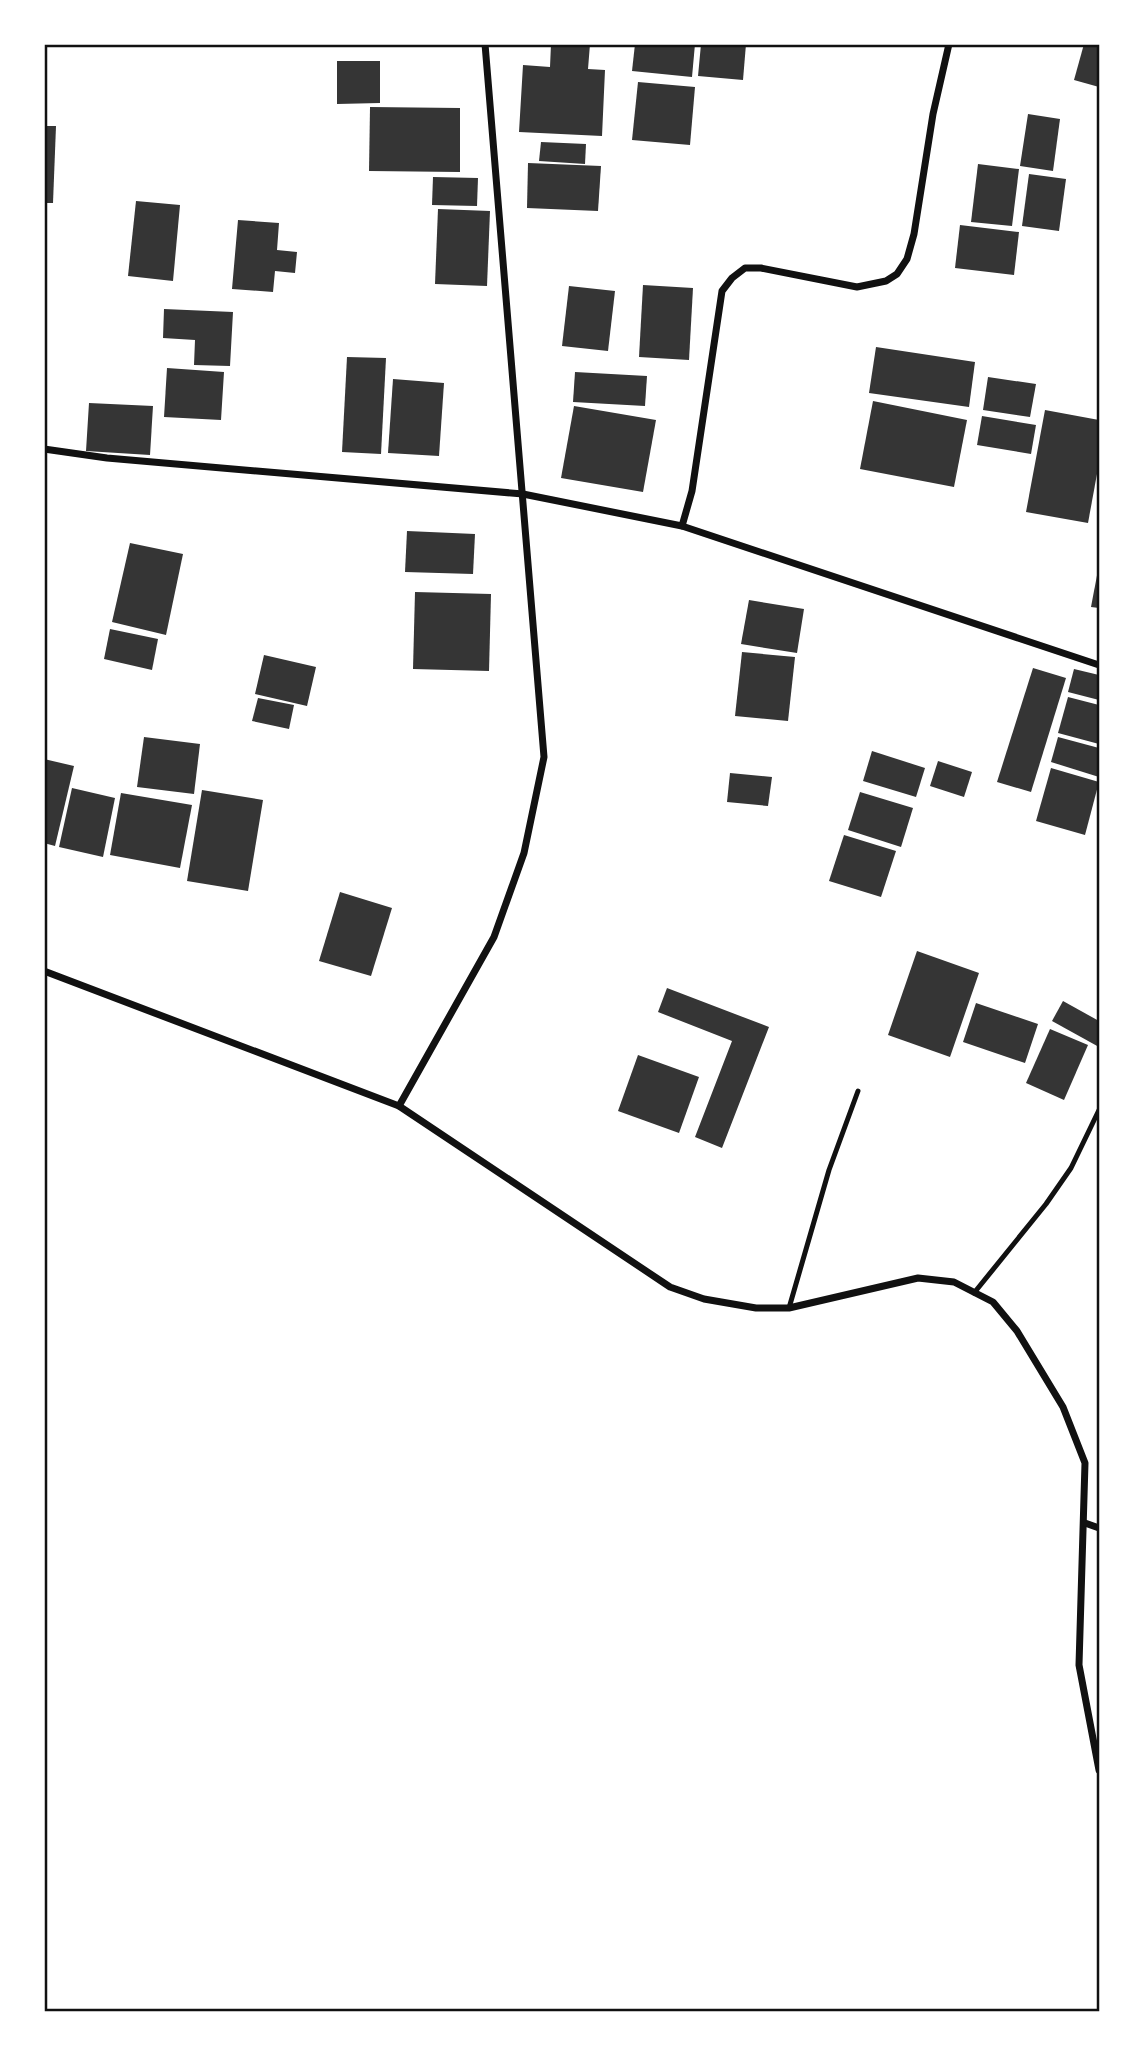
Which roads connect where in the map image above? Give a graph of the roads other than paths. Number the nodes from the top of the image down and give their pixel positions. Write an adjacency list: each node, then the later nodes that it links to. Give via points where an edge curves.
1 (485, 44): 4 (street)
2 (949, 44): 5 (street, via 914,234 897,274 857,287 745,268 722,291 692,491)
3 (44, 449): 4 (street)
4 (523, 494): 5 (street); 9 (street, via 544,757 524,853 494,937)
5 (682, 526): 6 (street)
6 (1099, 665)
7 (44, 971): 9 (street)
8 (858, 1091): 12 (lane, via 829,1170)
9 (399, 1106): 12 (street, via 670,1287 704,1299)
10 (1099, 1110): 11 (lane, via 1071,1168)
11 (974, 1293): 12 (street, via 954,1282 918,1278); 13 (street, via 993,1302 1017,1331 1063,1408 1085,1464)
12 (789, 1308)
13 (1085, 1523): 14 (street); 15 (street, via 1079,1665)
14 (1099, 1528)
15 (1099, 1770)

